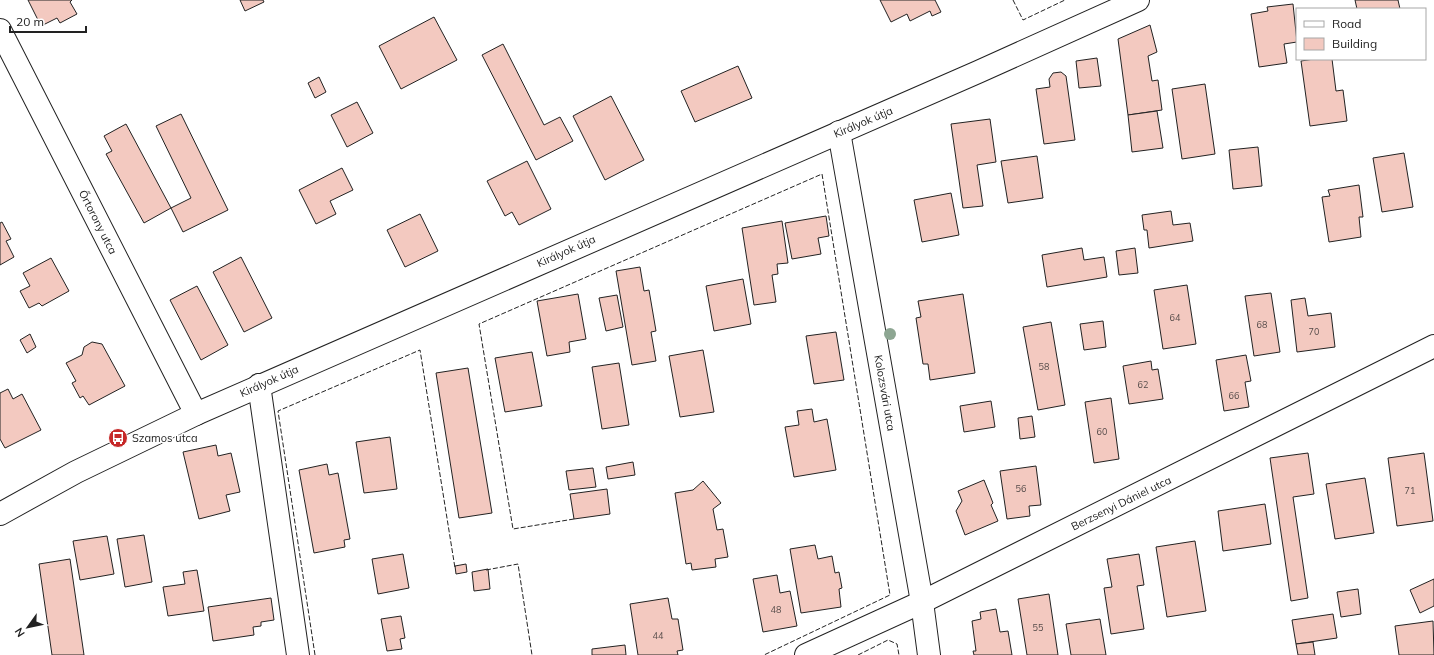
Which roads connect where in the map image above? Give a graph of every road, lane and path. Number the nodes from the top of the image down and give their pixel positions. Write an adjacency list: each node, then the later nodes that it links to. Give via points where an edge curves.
1 (1138, 0): 3 (street, Királyok útja)
2 (0, 30): 6 (street, Őrtorony utca)
3 (839, 132): 5 (street, Királyok útja); 8 (street, Kolozsvári utca)
4 (1434, 346): 8 (street, Berzsenyi Dániel utca)
5 (259, 386): 6 (street, Királyok útja); 9 (street)
6 (196, 414): 7 (street, Királyok útja, via 76,472)
7 (0, 514)
8 (922, 602): 10 (street, Berzsenyi Dániel utca); 11 (street, Kolozsvári utca)
9 (298, 655)
10 (806, 655)
11 (928, 655)

